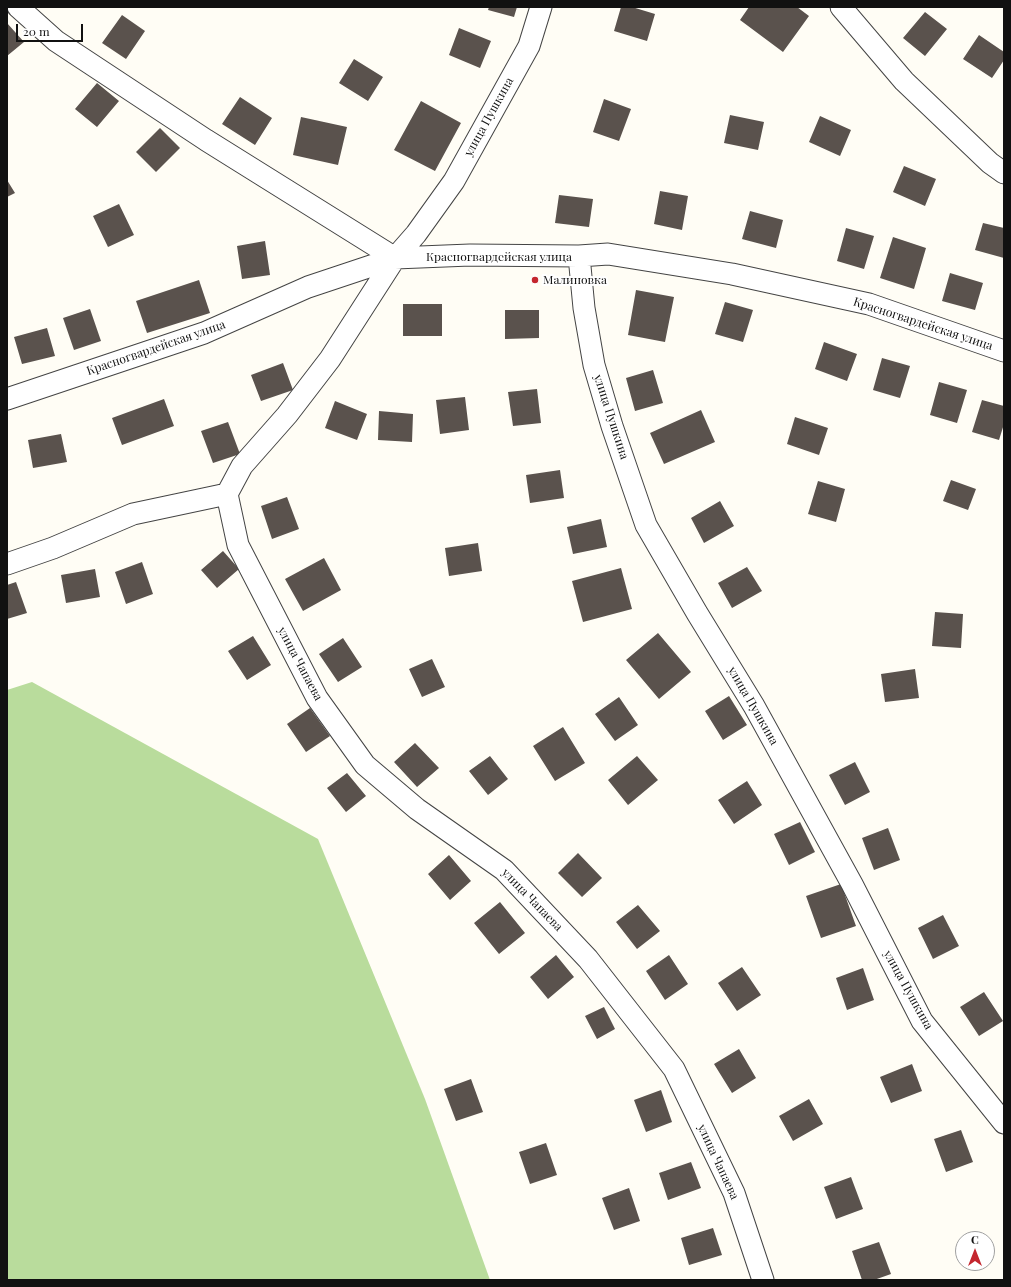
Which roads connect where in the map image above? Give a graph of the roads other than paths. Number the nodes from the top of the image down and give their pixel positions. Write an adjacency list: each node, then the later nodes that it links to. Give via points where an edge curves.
1 (18, 7): 6 (street, via 56,41 206,140)
2 (541, 7): 6 (street, улица Пушкина, via 529,46 454,181 416,234)
3 (841, 7): 4 (street, via 904,81)
4 (1004, 174)
5 (579, 256): 6 (street, Красногвардейская улица, via 470,255); 7 (street, Красногвардейская улица, via 608,254 724,273 862,303); 11 (street, улица Пушкина, via 584,308 594,365 646,525 754,706 852,884 922,1021)
6 (394, 258): 8 (street, Красногвардейская улица, via 308,287 204,333); 9 (street, улица Пушкина, via 330,359 287,415 242,466)
7 (1004, 351)
8 (7, 399)
9 (227, 494): 10 (street, via 133,514 53,548); 12 (street, улица Чапаева, via 238,545 317,698 365,765 417,809 504,870 588,959 674,1069 734,1193)
10 (7, 564)
11 (1004, 1123)
12 (763, 1280)

